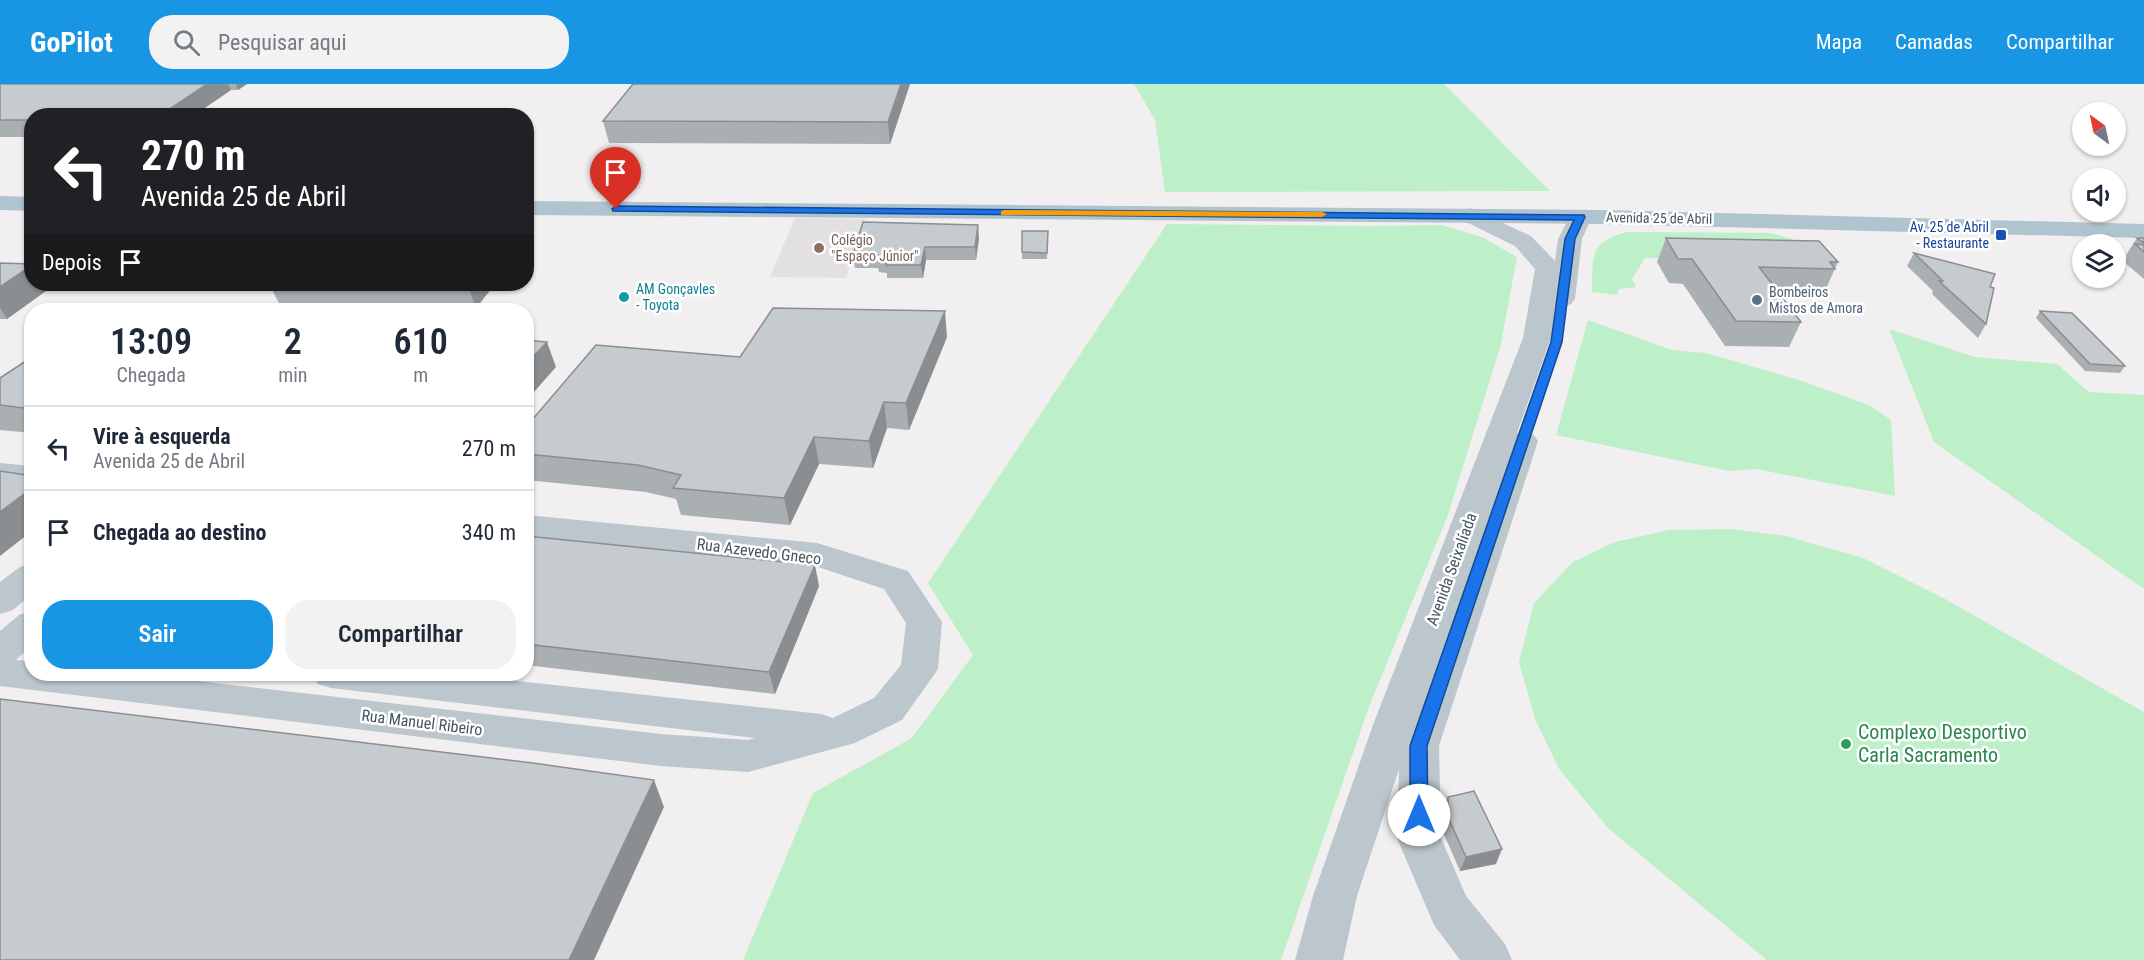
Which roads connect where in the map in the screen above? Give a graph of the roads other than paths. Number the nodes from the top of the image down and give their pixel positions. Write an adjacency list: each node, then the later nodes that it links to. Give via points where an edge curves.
1 (0, 203): 2 (main road)
2 (24, 204)
3 (534, 208): 4 (main road, Avenida 25 de Abril)
4 (1470, 215): 5 (main road, Avenida 25 de Abril); 7 (street, Avenida Seixalíada)
5 (1575, 228): 6 (main road, Avenida 25 de Abril); 7 (street); 19 (street, Avenida Seixalíada, via 1556,342 1419,746 1419,838 1450,910)
6 (2144, 231)
7 (1523, 241): 18 (street, Avenida Seixalíada, via 1548,268 1538,338 1393,725 1335,896)
8 (0, 472): 9 (street)
9 (24, 475)
10 (534, 527): 17 (street, Rua Azevedo Gneco, via 817,555 896,580 924,622 919,669 888,708)
11 (24, 582): 12 (street)
12 (0, 602)
13 (0, 672): 14 (street, Rua Manuel Ribeiro)
14 (24, 675)
15 (76, 681): 17 (street, Rua Manuel Ribeiro, via 660,750 748,756)
16 (393, 681): 17 (street)
17 (841, 732)
18 (1319, 960)
19 (1488, 960)

